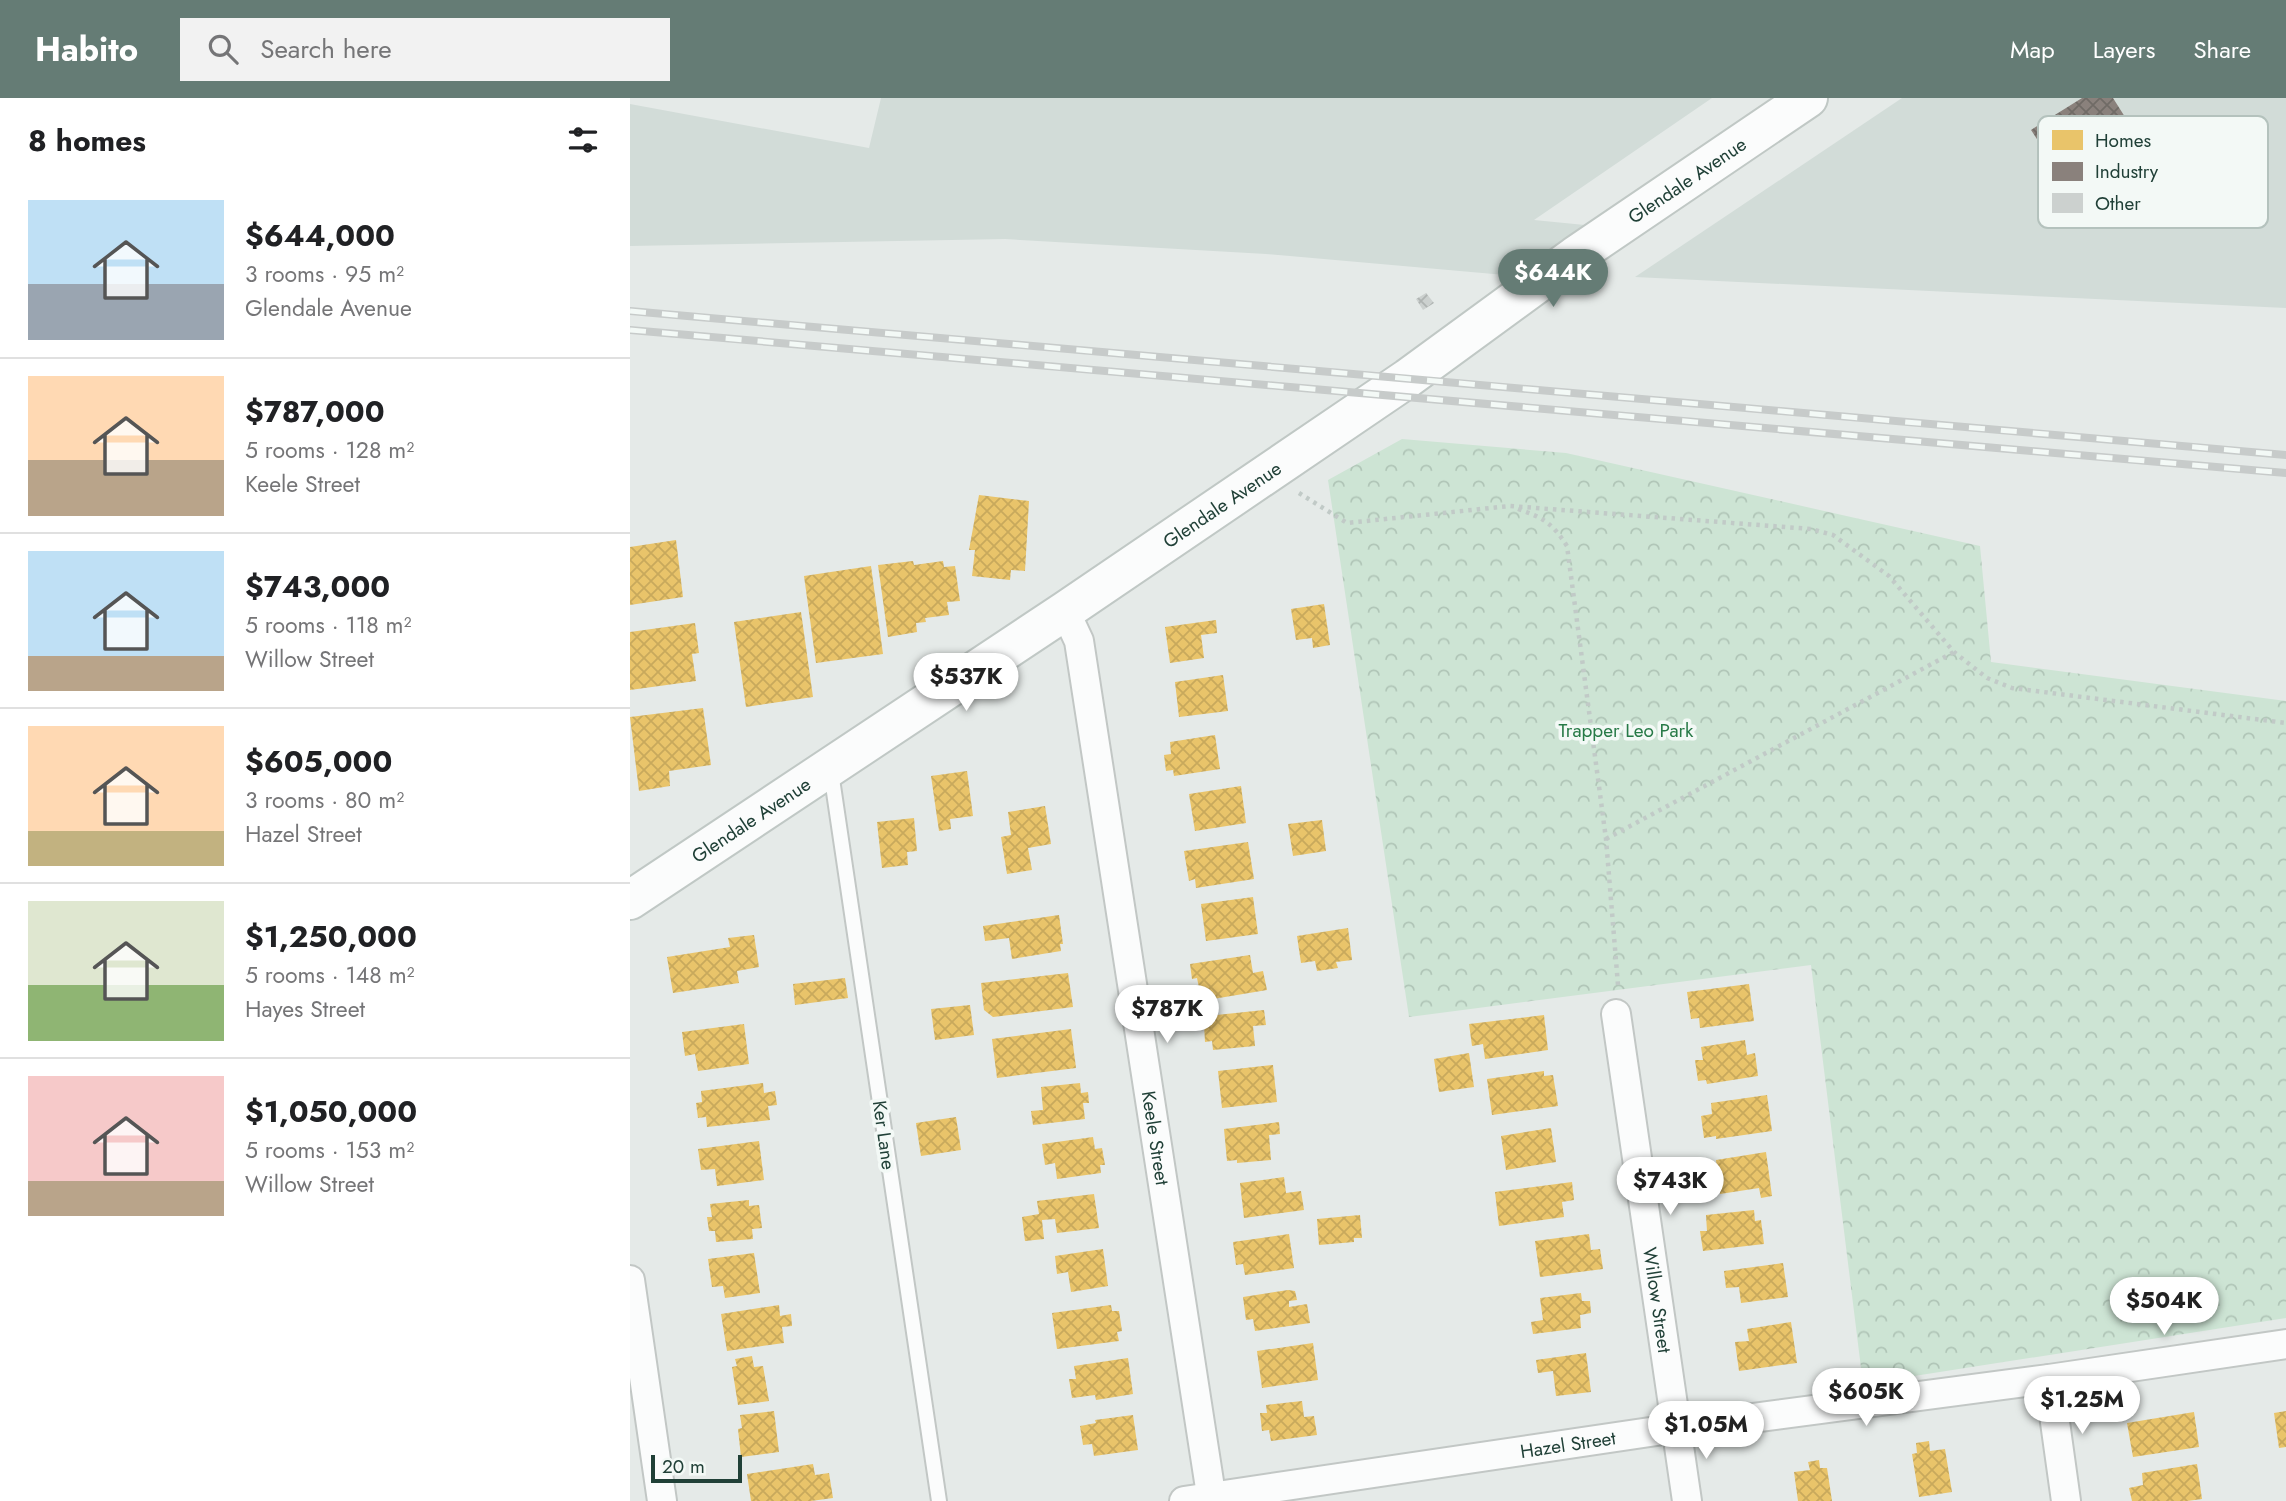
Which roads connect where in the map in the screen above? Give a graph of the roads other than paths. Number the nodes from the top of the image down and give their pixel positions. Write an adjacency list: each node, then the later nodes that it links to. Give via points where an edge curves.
1 (1808, 98): 2 (main road, Glendale Avenue, via 1574,256 1408,379)
2 (1065, 611): 3 (main road, Glendale Avenue); 10 (street, Keele Street, via 1079,641)
3 (830, 768): 4 (main road, Glendale Avenue); 12 (lane, Ker Lane)
4 (630, 900)
5 (1616, 1014): 9 (street, Willow Street)
6 (630, 1280): 11 (street)
7 (2286, 1344): 8 (street, Hazel Street)
8 (2049, 1379): 9 (street, Hazel Street); 14 (street)
9 (1677, 1428): 10 (street, Hazel Street); 13 (street, Willow Street)
10 (1203, 1499)
11 (662, 1501)
12 (939, 1501)
13 (1687, 1501)
14 (2066, 1501)

